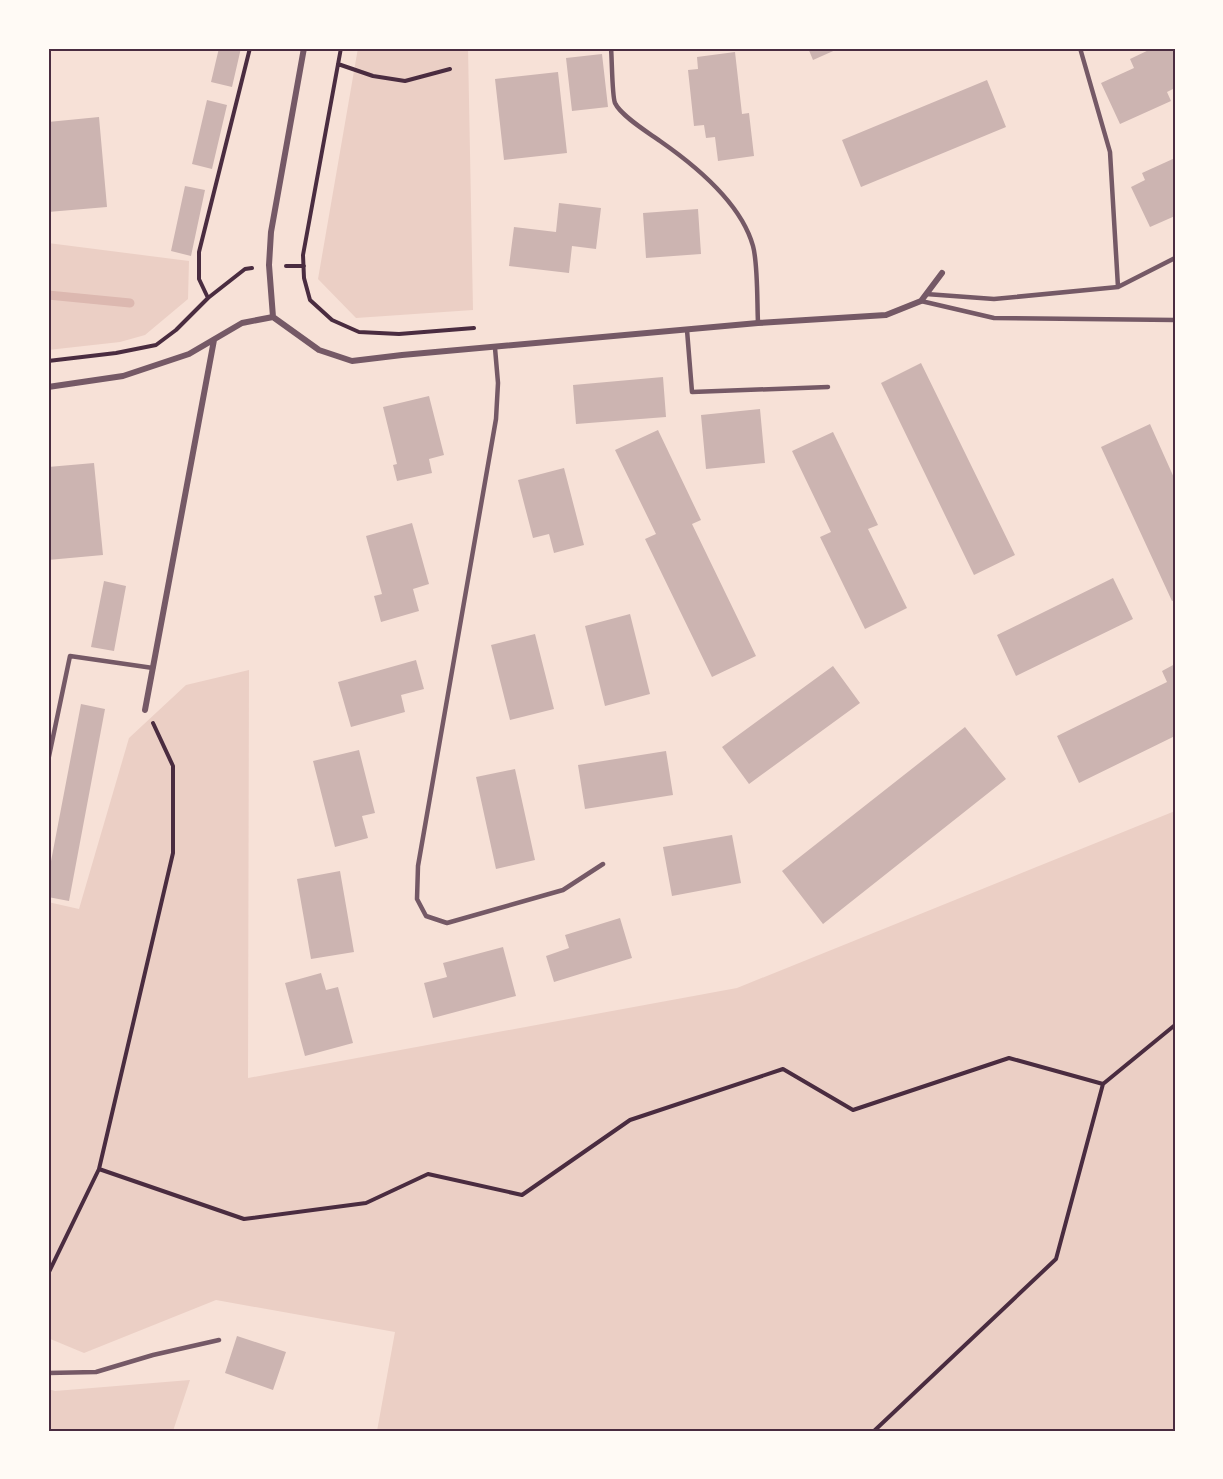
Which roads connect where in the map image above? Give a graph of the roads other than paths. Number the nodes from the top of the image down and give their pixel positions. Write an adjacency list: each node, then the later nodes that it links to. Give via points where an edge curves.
1 (304, 48): 9 (street, via 271,232)
2 (611, 48): 11 (lane, via 615,103 636,125 714,186 737,211 747,229 754,248)
3 (1080, 48): 6 (lane, via 1110,152)
4 (1175, 258): 6 (lane)
5 (942, 273): 7 (street)
6 (1118, 287): 7 (lane, via 994,299)
7 (926, 294): 8 (street)
8 (921, 301): 10 (lane, via 994,318); 11 (street, via 886,315)
9 (273, 318): 13 (street, via 242,323); 14 (street, via 319,350 352,361)
10 (1175, 320)
11 (758, 323): 12 (street)
12 (687, 330): 14 (street); 16 (lane, via 692,392)
13 (214, 340): 15 (street, via 189,354 123,376); 17 (street)
14 (495, 348): 20 (lane, via 496,419 418,866 417,899 426,916 447,923 563,890)
15 (48, 387)
16 (828, 387)
17 (153, 668): 18 (street); 19 (lane, via 70,656)
18 (145, 710)
19 (48, 761)
20 (603, 864)
21 (219, 1340): 22 (lane, via 96,1372)
22 (48, 1373)

